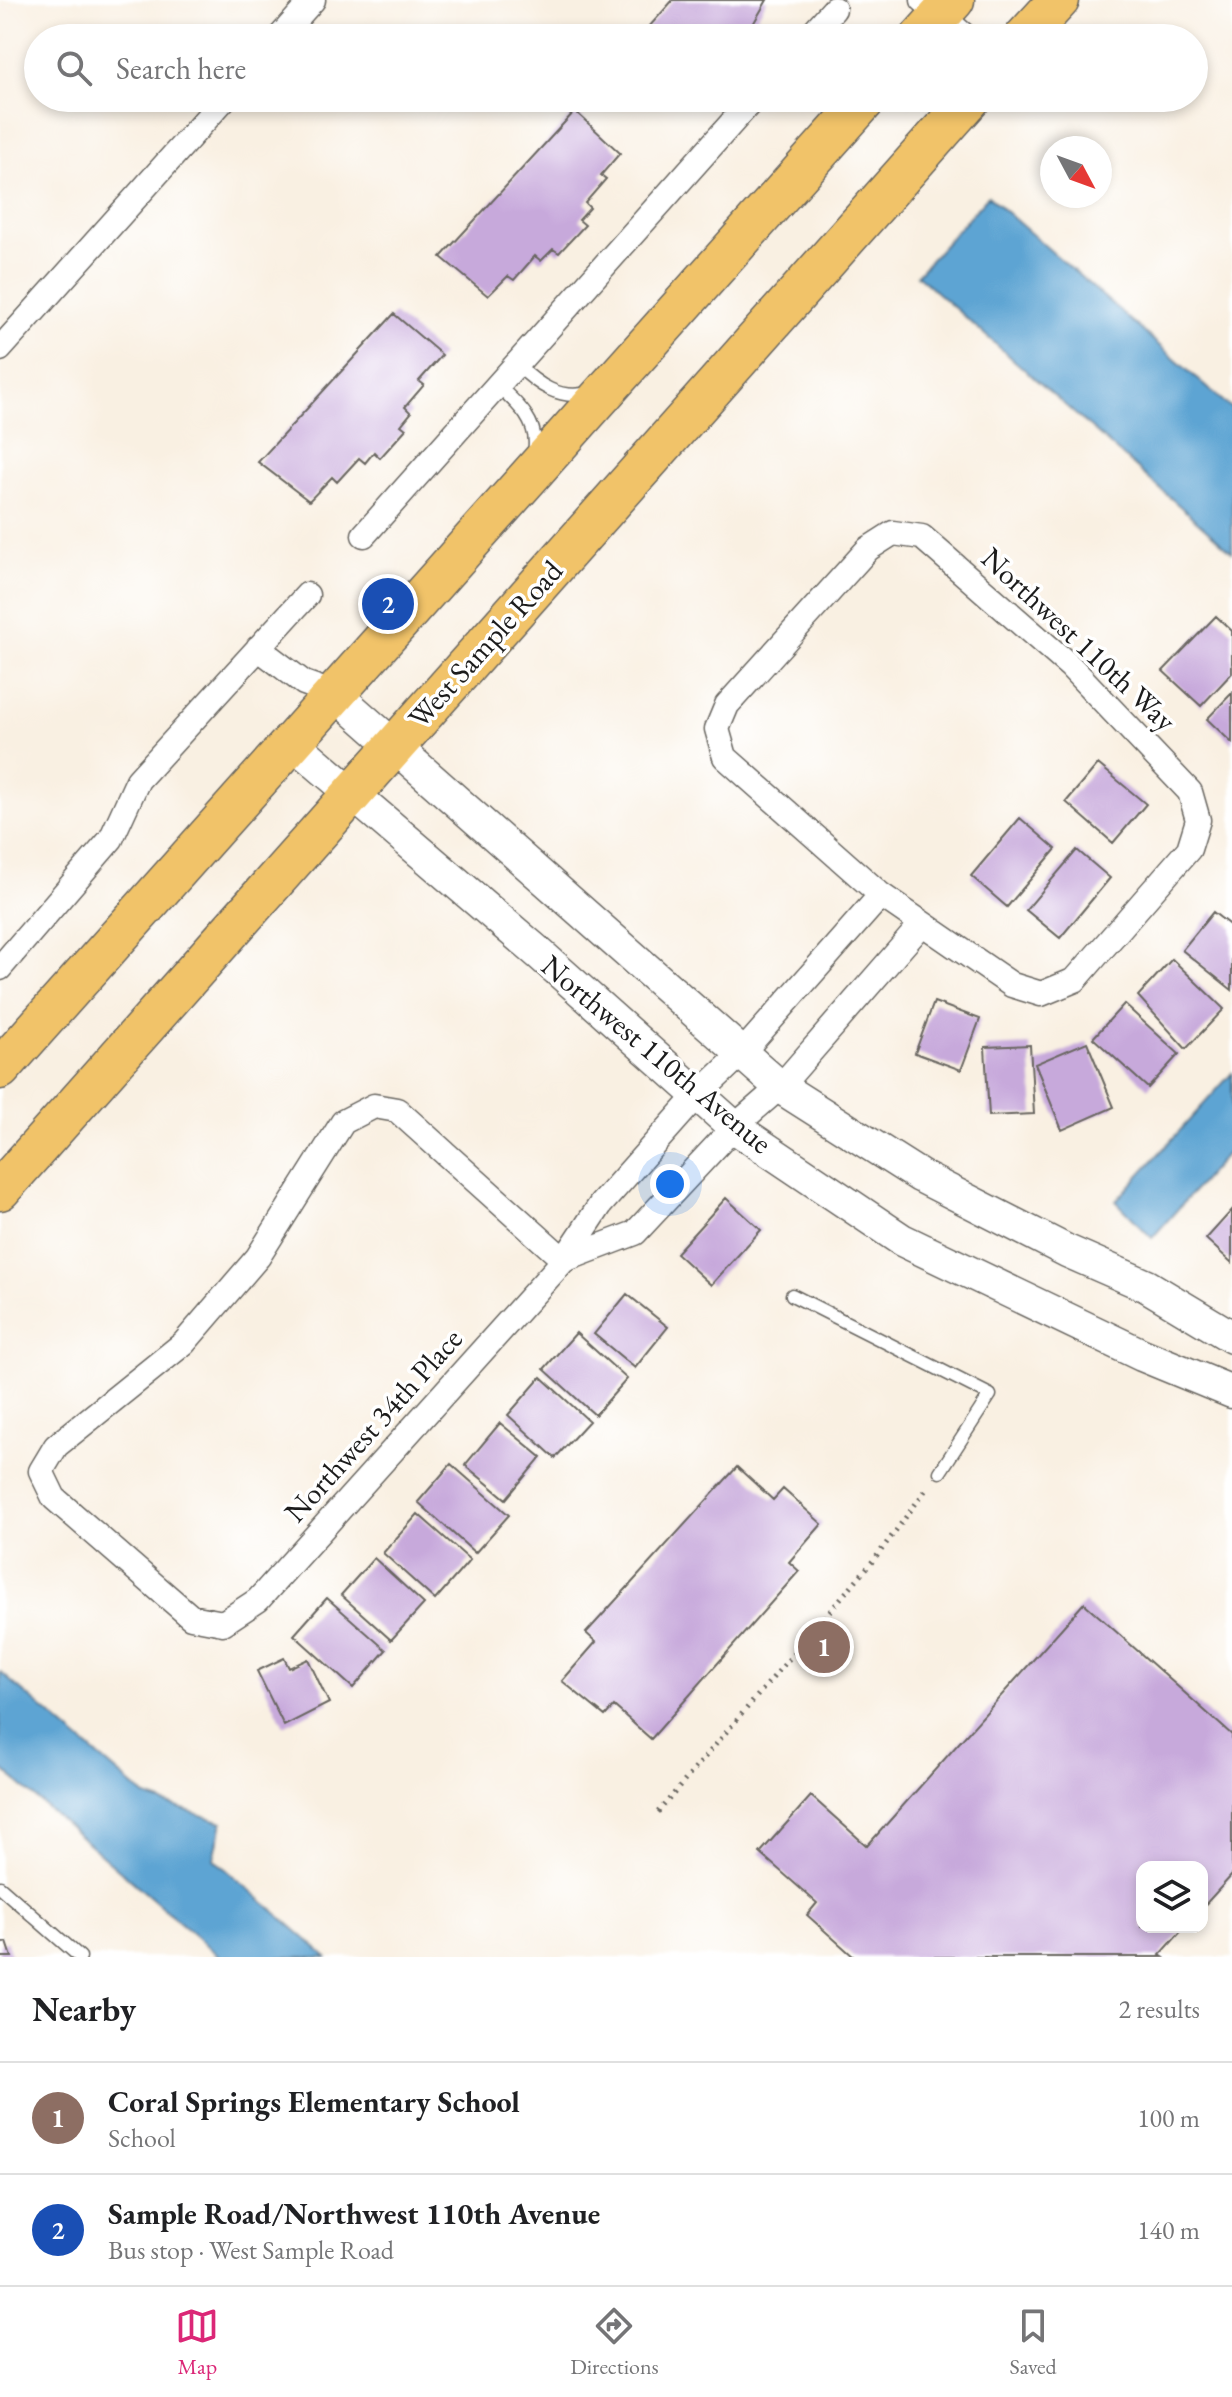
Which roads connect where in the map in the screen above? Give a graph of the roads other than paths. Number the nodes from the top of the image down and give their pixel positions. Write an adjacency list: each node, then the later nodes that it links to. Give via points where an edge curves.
1 (313, 0): 4 (street)
2 (1059, 0): 6 (main road)
3 (834, 9): 5 (street)
4 (292, 24)
5 (821, 24)
6 (1037, 24)
7 (212, 112): 11 (street)
8 (741, 112): 12 (street)
9 (854, 112): 14 (main road)
10 (959, 112): 21 (main road, West Sample Road)
11 (0, 349)
12 (516, 364): 13 (street); 14 (lane, via 538,384 560,394 581,395)
13 (497, 385): 15 (lane, via 519,404 532,425 536,441); 16 (street)
14 (609, 386): 15 (main road)
15 (529, 476): 19 (main road)
16 (364, 535)
17 (307, 595): 18 (street)
18 (258, 648): 19 (street, via 304,683); 25 (street, via 138,780 111,839)
19 (335, 694): 20 (main road); 21 (street, Northwest 110th Avenue)
20 (293, 743): 22 (street, Northwest 110th Avenue); 27 (main road)
21 (395, 746): 22 (main road, West Sample Road); 26 (street, Northwest 110th Avenue)
22 (353, 794): 29 (street, Northwest 110th Avenue); 31 (main road, West Sample Road)
23 (881, 895): 24 (street); 24 (street, Northwest 110th Way, via 725,757 717,729 727,705 868,549 893,533 922,537 1070,666 1190,792 1198,820 1189,849 1075,980 1041,994 1012,985); 26 (street, Northwest 34th Place)
24 (921, 925): 28 (street, Northwest 34th Place)
25 (0, 968)
26 (740, 1055): 28 (street, Northwest 110th Avenue); 29 (street, Northwest 34th Place)
27 (0, 1069)
28 (780, 1087): 30 (street, Northwest 34th Place); 34 (street, Northwest 110th Avenue, via 920,1176 1147,1286)
29 (697, 1096): 30 (street, Northwest 110th Avenue); 32 (street, Northwest 34th Place, via 601,1204)
30 (734, 1127): 32 (street, Northwest 34th Place, via 635,1233); 35 (street, Northwest 110th Avenue, via 902,1240 1142,1355)
31 (0, 1190)
32 (564, 1260): 32 (street, Northwest 34th Place, via 258,1600 223,1623 191,1617 54,1498 41,1471 56,1446 184,1343 258,1257 343,1122 374,1106 397,1110)
33 (792, 1295): 36 (lane, via 990,1395)
34 (1232, 1337)
35 (1232, 1392)
36 (940, 1472)
37 (0, 1887): 38 (lane)
38 (80, 1957)

